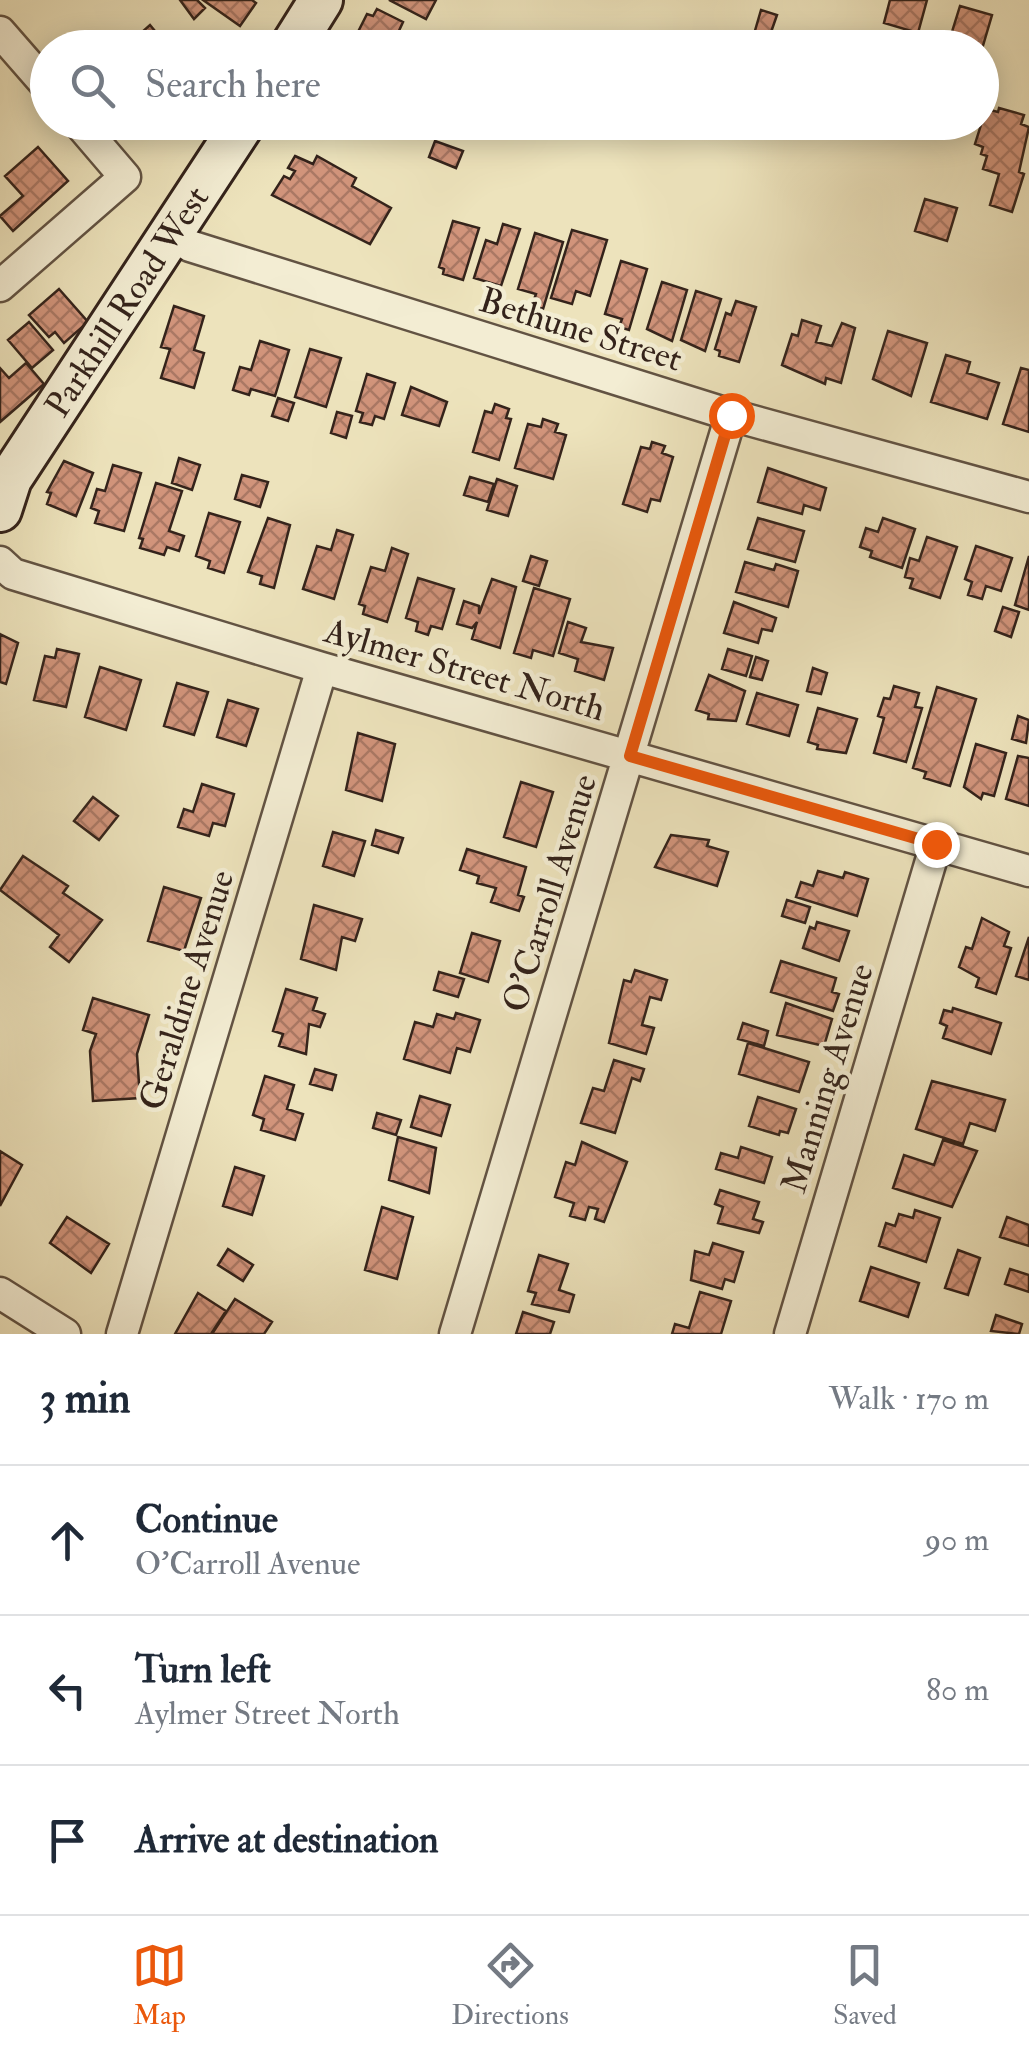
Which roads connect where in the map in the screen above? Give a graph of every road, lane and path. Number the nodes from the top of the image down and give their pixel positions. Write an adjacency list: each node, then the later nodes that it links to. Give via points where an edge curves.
1 (320, 0): 2 (main road)
2 (302, 30)
3 (0, 32): 4 (street)
4 (30, 66)
5 (93, 140): 8 (street, via 125,177)
6 (233, 140): 7 (main road, Parkhill Road West)
7 (174, 235): 9 (street, Bethune Street, via 190,246); 10 (main road, Parkhill Road West)
8 (0, 286)
9 (731, 415): 11 (street, Bethune Street); 14 (street, O'Carroll Avenue)
10 (3, 491)
11 (1029, 497)
12 (0, 562): 13 (street, Aylmer Street North, via 14,574)
13 (322, 668): 14 (street, Aylmer Street North); 19 (street, Geraldine Avenue)
14 (630, 756): 15 (street, Aylmer Street North); 20 (street, O'Carroll Avenue)
15 (936, 844): 16 (street, Aylmer Street North); 21 (street, Manning Avenue)
16 (1029, 871)
17 (0, 1293): 18 (street)
18 (65, 1334)
19 (122, 1334)
20 (455, 1334)
21 (790, 1334)

